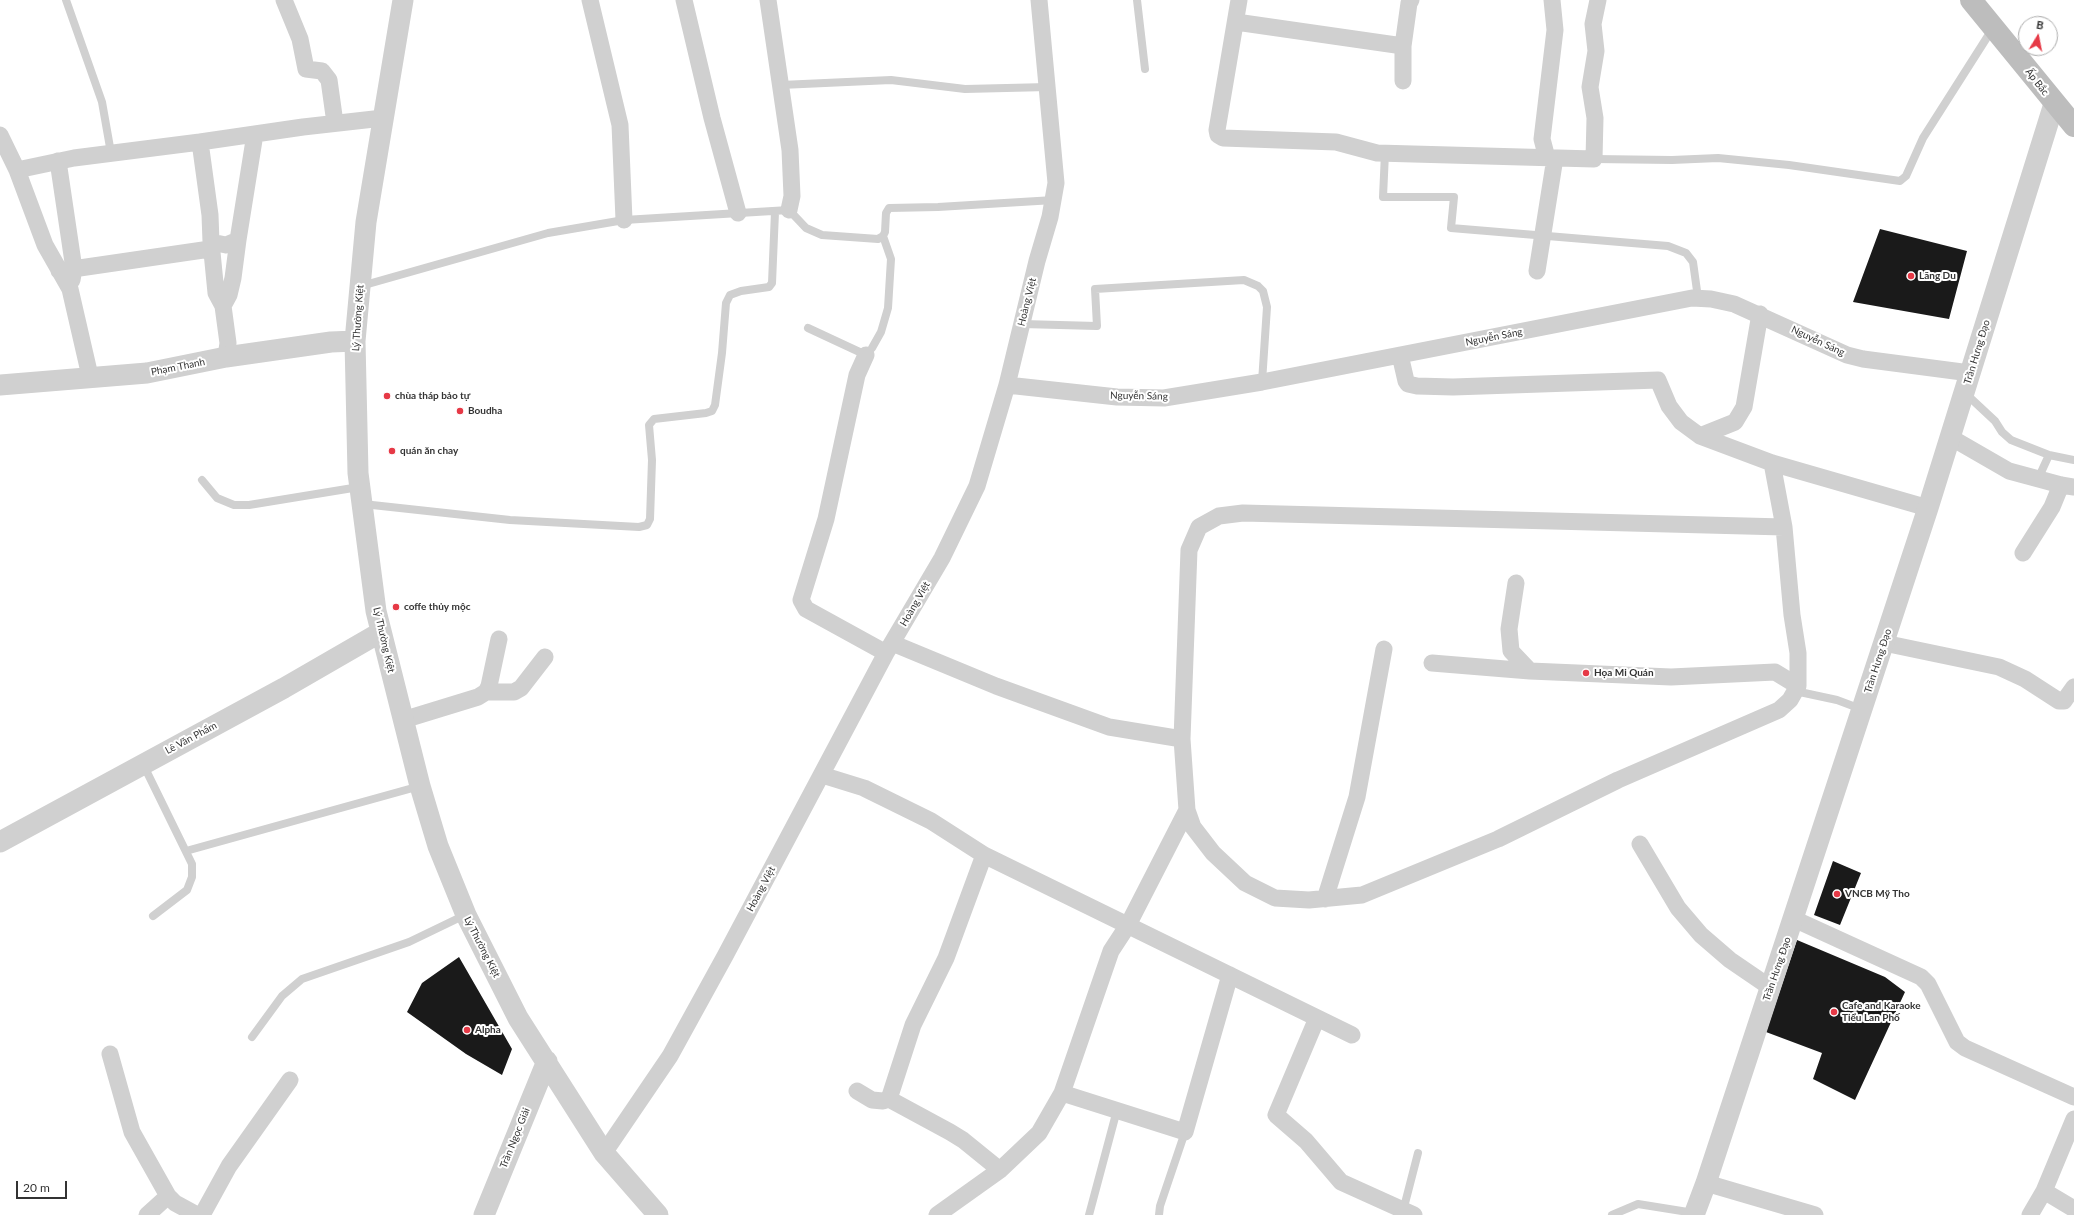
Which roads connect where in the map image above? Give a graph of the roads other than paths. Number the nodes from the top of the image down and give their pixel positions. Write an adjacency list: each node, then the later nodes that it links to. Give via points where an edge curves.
1 (66, 0): 28 (lane, via 102,102)
2 (284, 0): 23 (street, via 300,40 306,69 322,71 329,80)
3 (403, 0): 22 (street, Lý Thường Kiệt)
4 (590, 0): 37 (street, via 620,126)
5 (684, 0): 36 (street)
6 (768, 0): 19 (street)
7 (1039, 0): 20 (street, Hoàng Việt)
8 (1137, 0): 17 (lane)
9 (1239, 0): 14 (street)
10 (1411, 0): 16 (street)
11 (1552, 0): 30 (street, via 1555,30 1542,139)
12 (1598, 0): 31 (street, via 1593,24 1596,51 1590,87 1595,118)
13 (1971, 0): 15 (main road, Ấp Bắc)
14 (1236, 22): 16 (street); 29 (street, via 1218,135 1223,138 1336,142 1369,152)
15 (1994, 27): 21 (main road, Ấp Bắc); 31 (lane, via 1923,138 1906,176 1900,181 1718,158)
16 (1403, 46): 18 (street)
17 (1145, 69)
18 (1403, 81)
19 (781, 85): 20 (lane, via 891,80 965,89); 35 (street, via 790,150 792,196)
20 (1048, 87): 34 (street, Hoàng Việt, via 1056,183)
21 (2054, 104): 24 (main road, Ấp Bắc); 56 (street, Trần Hưng Đạo)
22 (383, 118): 23 (street); 44 (street, Lý Thường Kiệt, via 366,222)
23 (335, 123): 25 (street)
24 (2074, 126)
25 (255, 134): 27 (street); 40 (street)
26 (0, 135): 33 (street)
27 (200, 142): 28 (street); 41 (street, via 210,215)
28 (111, 153): 32 (street)
29 (1384, 153): 30 (street); 39 (lane, via 1383,197 1454,197 1451,228)
30 (1551, 158): 31 (street); 39 (street)
31 (1594, 159)
32 (58, 161): 33 (street); 42 (street)
33 (17, 170): 42 (street, via 45,245)
34 (1054, 200): 38 (lane, via 888,208); 48 (street, Hoàng Việt)
35 (782, 211): 36 (lane); 38 (lane, via 806,228 822,235 878,239); 67 (lane, via 772,283 769,287 740,291 730,296 726,303 722,353 712,411 654,419 649,425 652,460 650,519 647,525 639,527 510,520)
36 (738, 213): 37 (lane)
37 (624, 220): 44 (lane, via 548,233)
38 (883, 236): 51 (lane, via 891,259 888,308 877,342)
39 (1542, 236): 43 (street); 45 (lane, via 1668,246 1686,253 1693,262)
40 (238, 240): 41 (street, via 226,245); 46 (street, via 234,278)
41 (211, 245): 42 (street); 46 (street, via 216,272 216,293)
42 (66, 270): 54 (street)
43 (1537, 271)
44 (360, 287): 50 (street, Lý Thường Kiệt)
45 (1698, 298): 47 (street, Nguyễn Sáng, via 1734,304); 52 (street, Nguyễn Sáng)
46 (223, 306): 53 (street, via 228,343)
47 (1760, 314): 56 (street, Nguyễn Sáng, via 1847,354); 59 (street, via 1744,408 1735,422)
48 (1022, 324): 55 (lane, via 1097,326 1095,289 1244,280 1263,291 1267,307); 58 (street, Hoàng Việt)
49 (808, 328): 51 (lane)
50 (355, 341): 53 (street, Phạm Thanh); 67 (street, Lý Thường Kiệt)
51 (866, 355): 75 (street, via 857,375 826,519 801,600 806,609)
52 (1400, 355): 55 (street, Nguyễn Sáng); 59 (street, via 1406,381 1417,386 1658,380 1669,406 1681,422)
53 (226, 357): 54 (street, Phạm Thanh, via 147,373)
54 (90, 376): 57 (street, Phạm Thanh)
55 (1262, 382): 58 (street, Nguyễn Sáng, via 1164,398 1117,397)
56 (1967, 383): 60 (street, Trần Hưng Đạo); 61 (lane, via 2002,432 2011,440)
57 (0, 385)
58 (1007, 385): 75 (street, Hoàng Việt, via 978,486 942,558)
59 (1700, 436): 63 (street)
60 (1950, 437): 64 (street, via 2009,471); 68 (street, Trần Hưng Đạo)
61 (2049, 454): 62 (lane); 64 (lane)
62 (2074, 460)
63 (1772, 463): 68 (street); 69 (street)
64 (2038, 479): 66 (street)
65 (202, 480): 67 (lane, via 217,498 234,505)
66 (2068, 486): 70 (street)
67 (361, 496): 72 (street, Lý Thường Kiệt)
68 (1928, 508): 74 (street, Trần Hưng Đạo)
69 (1784, 527): 81 (street, via 1798,652); 85 (street, via 1243,514 1219,516 1199,527 1189,550)
70 (2023, 553)
71 (1516, 583): 79 (street, via 1509,629 1511,651)
72 (381, 632): 84 (street, Lý Thường Kiệt); 86 (street, Lê Văn Phẩm)
73 (500, 639): 82 (street, via 490,686)
74 (1884, 643): 80 (street, via 2000,668 2025,679 2059,701 2064,701); 83 (street, Trần Hưng Đạo)
75 (889, 648): 85 (street, via 1109,727); 87 (street, Hoàng Việt)
76 (1384, 649): 94 (street, via 1357,797)
77 (545, 657): 82 (street, via 521,688 514,692)
78 (1432, 663): 79 (street)
79 (1530, 671): 81 (street, via 1671,677 1775,672)
80 (2074, 687)
81 (1796, 688): 83 (lane); 94 (street, via 1790,700 1779,710 1618,780 1498,839 1362,895)
82 (486, 692): 84 (street, via 478,697)
83 (1862, 710): 97 (street, Trần Hưng Đạo)
84 (403, 720): 88 (street, Lý Thường Kiệt)
85 (1182, 739): 89 (street)
86 (143, 764): 90 (street, Lê Văn Phẩm); 92 (lane)
87 (822, 775): 93 (street, via 871,791 931,821); 114 (street, Hoàng Việt, via 670,1056)
88 (420, 786): 92 (lane); 95 (street, Lý Thường Kiệt, via 438,846)
89 (1187, 810): 94 (street, via 1200,839 1245,882 1276,898); 98 (street)
90 (0, 842)
91 (1640, 844): 100 (street, via 1663,887 1701,935 1730,960)
92 (186, 851): 96 (lane, via 192,864 192,877 187,890)
93 (984, 855): 98 (street); 110 (street, via 946,958 913,1025)
94 (1325, 899)
95 (466, 915): 103 (lane, via 409,942 302,979 282,996); 105 (street, Lý Thường Kiệt, via 518,1018)
96 (153, 916)
97 (1794, 919): 100 (street, Trần Hưng Đạo); 109 (street, via 1921,977 1928,984 1957,1042 1964,1048)
98 (1128, 925): 99 (street); 108 (street, via 1111,951)
99 (1230, 975): 101 (street); 113 (street)
100 (1771, 988): 117 (street, Trần Hưng Đạo)
101 (1317, 1018): 102 (street); 121 (street, via 1276,1115 1306,1141 1341,1182)
102 (1352, 1035)
103 (252, 1037)
104 (110, 1054): 119 (street, via 128,1124)
105 (547, 1061): 114 (street, Lý Thường Kiệt); 126 (street, Trần Ngọc Giải)
106 (290, 1080): 125 (street, via 229,1166)
107 (858, 1091): 110 (street, via 872,1100)
108 (1062, 1093): 111 (street); 116 (street, via 1039,1133)
109 (2074, 1097)
110 (890, 1099): 116 (street, via 964,1140)
111 (1117, 1110): 113 (street); 129 (lane)
112 (2074, 1119): 118 (street)
113 (1185, 1132): 130 (lane)
114 (604, 1153): 127 (street, Lý Thường Kiệt)
115 (1418, 1154): 121 (lane)
116 (1000, 1170): 128 (street)
117 (1706, 1183): 122 (street, Trần Hưng Đạo); 132 (street)
118 (2044, 1191): 120 (street); 133 (street)
119 (168, 1196): 123 (street); 124 (street, via 175,1203)
120 (2074, 1209)
121 (1409, 1213)
122 (1694, 1214): 131 (lane, via 1638,1204)
123 (148, 1215)
124 (197, 1215)
125 (202, 1215)
126 (484, 1215)
127 (658, 1215)
128 (937, 1215)
129 (1089, 1215)
130 (1159, 1215)
131 (1612, 1215)
132 (1815, 1215)
133 (2030, 1215)

